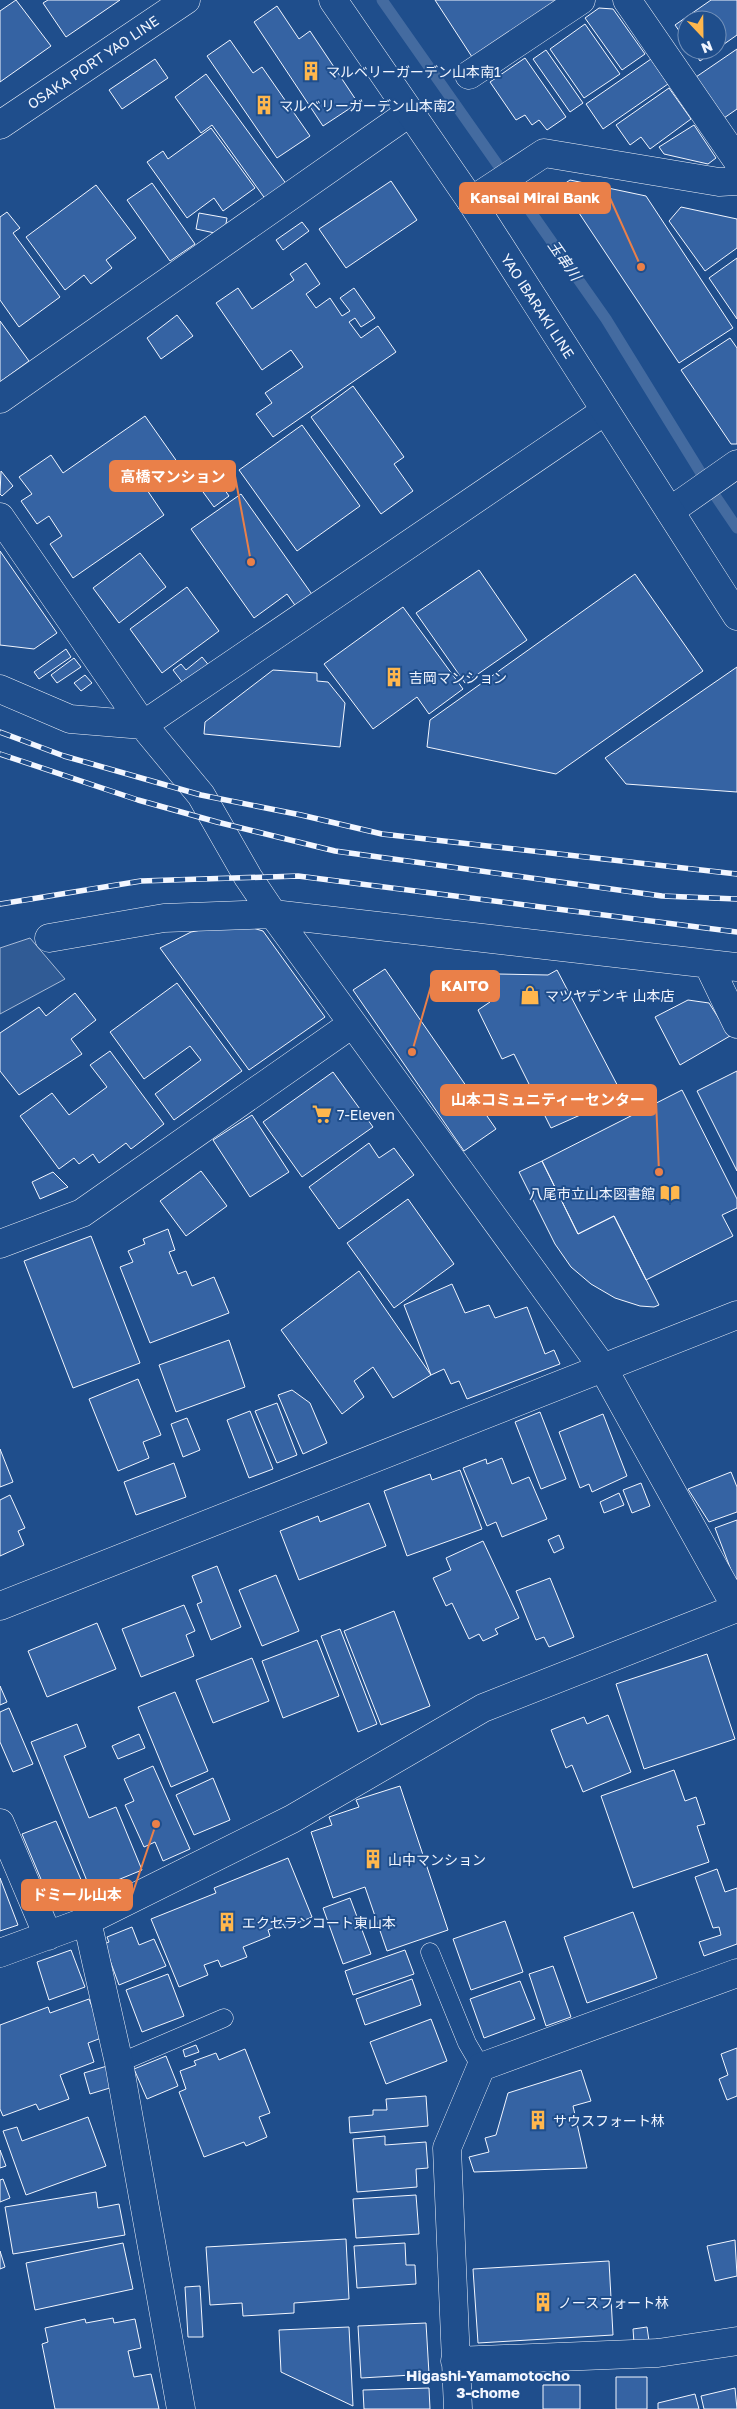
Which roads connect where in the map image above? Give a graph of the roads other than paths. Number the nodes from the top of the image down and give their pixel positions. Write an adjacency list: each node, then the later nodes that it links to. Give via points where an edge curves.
1 (186, 0): 7 (street, OSAKA PORT YAO LINE)
2 (333, 0): 6 (street, YAO IBARAKI LINE)
3 (581, 0): 5 (street)
4 (627, 0): 8 (street)
5 (469, 74)
6 (409, 113): 10 (street, YAO IBARAKI LINE); 11 (street)
7 (0, 125)
8 (737, 160)
9 (737, 181): 10 (street, via 718,182 544,153)
10 (478, 196): 12 (street, YAO IBARAKI LINE)
11 (0, 398)
12 (605, 411): 14 (street, YAO IBARAKI LINE); 18 (street)
13 (737, 464): 14 (street)
14 (670, 511): 16 (street, YAO IBARAKI LINE)
15 (0, 517): 18 (street)
16 (737, 616)
17 (0, 689): 18 (street, via 70,719)
18 (143, 725): 19 (street, via 201,796)
19 (273, 914): 20 (street, via 164,918); 21 (street); 23 (street)
20 (49, 938)
21 (708, 964): 22 (street); 24 (street)
22 (737, 967)
23 (352, 1024): 25 (street, via 82,1213); 27 (street)
24 (737, 1024)
25 (0, 1244)
26 (737, 1316): 27 (street)
27 (603, 1368): 28 (street); 29 (street)
28 (0, 1606)
29 (737, 1609): 31 (street, via 483,1708 292,1819)
30 (0, 1823): 32 (street)
31 (87, 1920): 32 (street); 37 (street)
32 (48, 1936): 34 (street)
33 (430, 1952): 38 (lane, via 467,2043)
34 (0, 1953)
35 (737, 1973): 38 (street)
36 (224, 2018): 37 (lane)
37 (119, 2063): 41 (street)
38 (481, 2067): 40 (street, via 447,2148)
39 (737, 2341): 40 (street, via 658,2353)
40 (455, 2360): 42 (street)
41 (181, 2409)
42 (458, 2409)

